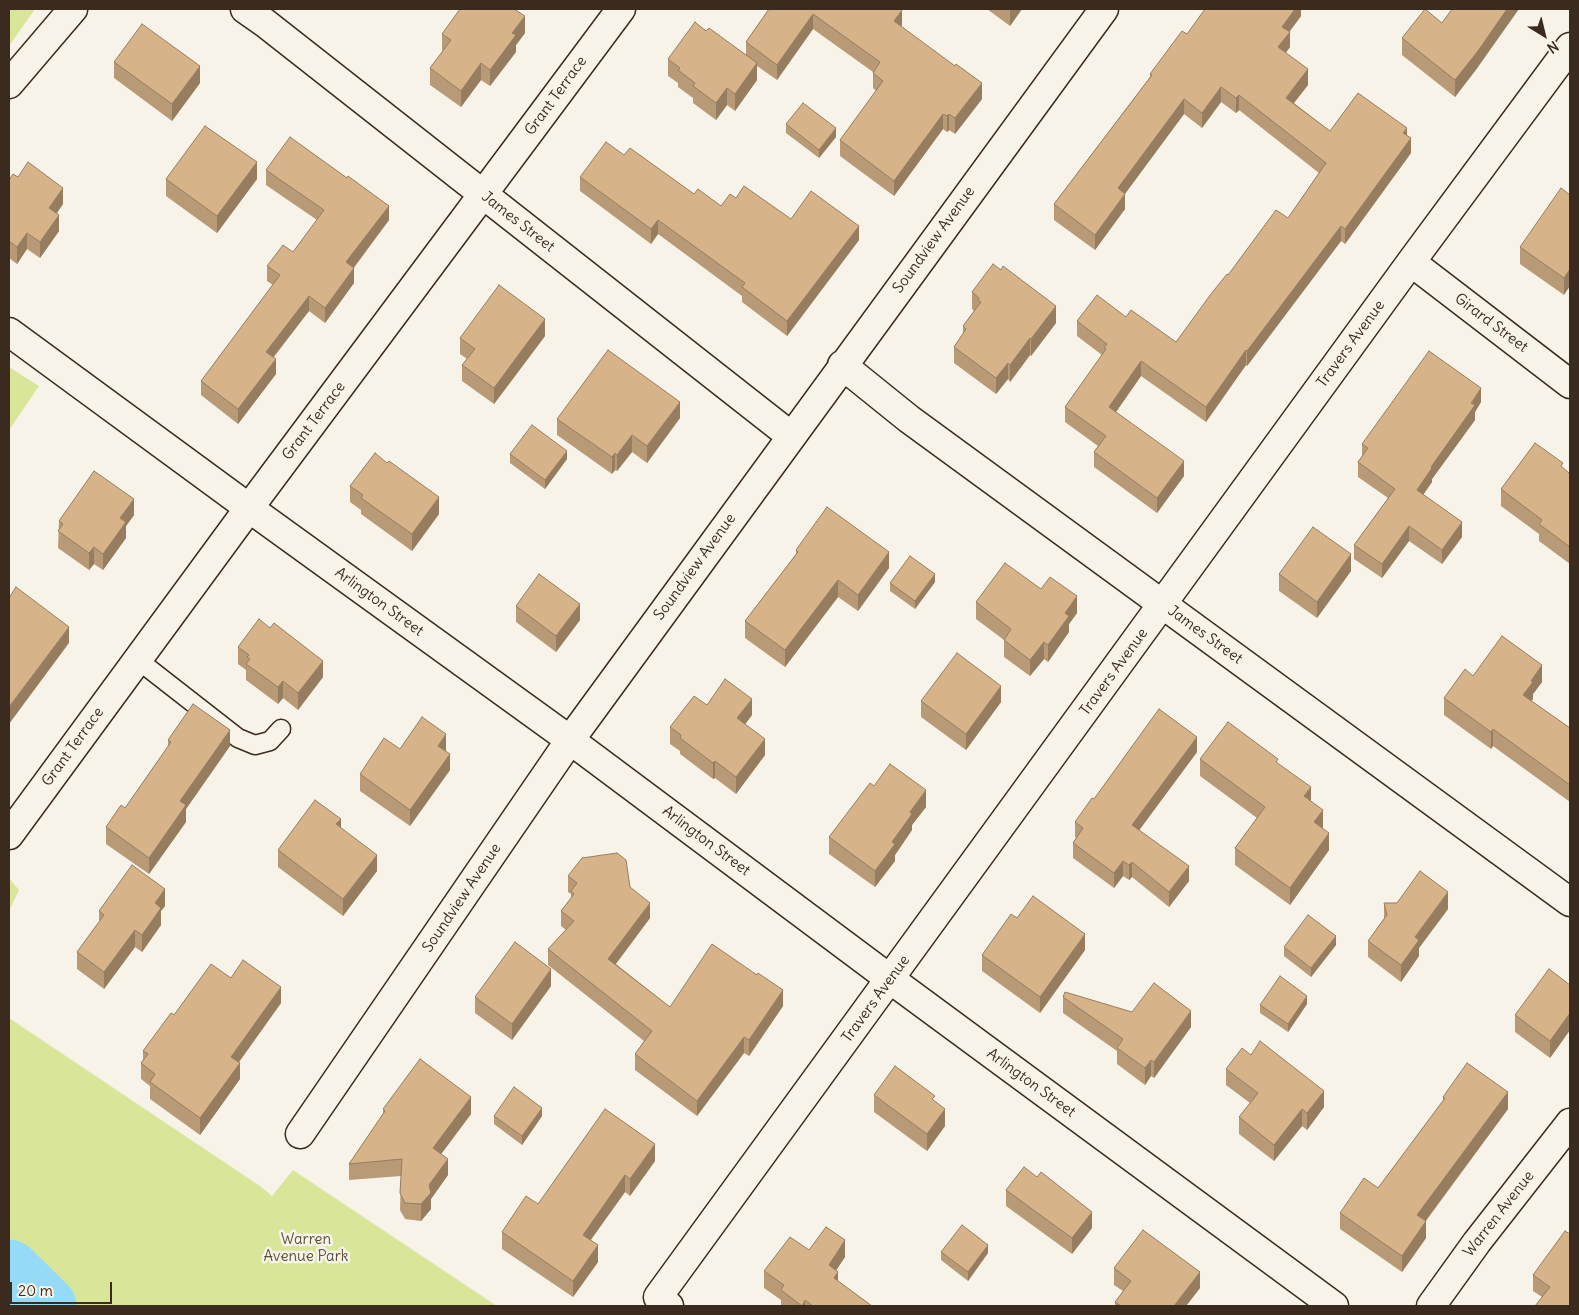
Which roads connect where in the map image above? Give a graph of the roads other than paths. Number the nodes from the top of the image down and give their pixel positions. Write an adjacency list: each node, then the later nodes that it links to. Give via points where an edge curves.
1 (74, 9): 6 (street)
2 (245, 9): 7 (street, James Street)
3 (621, 9): 7 (street, Grant Terrace)
4 (1104, 9): 10 (street, Soundview Avenue)
5 (1570, 47): 8 (street, Travers Avenue)
6 (9, 84)
7 (483, 195): 12 (street, James Street); 13 (street, Grant Terrace)
8 (1411, 262): 11 (street, Girard Street); 14 (street, Travers Avenue)
9 (9, 332): 13 (street, Arlington Street)
10 (842, 365): 12 (street, Soundview Avenue); 14 (street, James Street, via 917,424)
11 (1570, 384)
12 (791, 436): 17 (street, Soundview Avenue)
13 (249, 508): 15 (street, Grant Terrace); 17 (street, Arlington Street)
14 (1163, 604): 19 (street, James Street); 20 (street, Travers Avenue)
15 (138, 660): 16 (lane, via 238,738 255,745 270,741); 18 (street, Grant Terrace)
16 (281, 729)
17 (570, 740): 20 (street, Arlington Street); 22 (street, Soundview Avenue)
18 (9, 835)
19 (1570, 902)
20 (890, 979): 23 (street, Travers Avenue); 24 (street, Arlington Street)
21 (1570, 1123): 25 (street, Warren Avenue)
22 (300, 1134)
23 (664, 1302)
24 (1334, 1306)
25 (1430, 1306)

